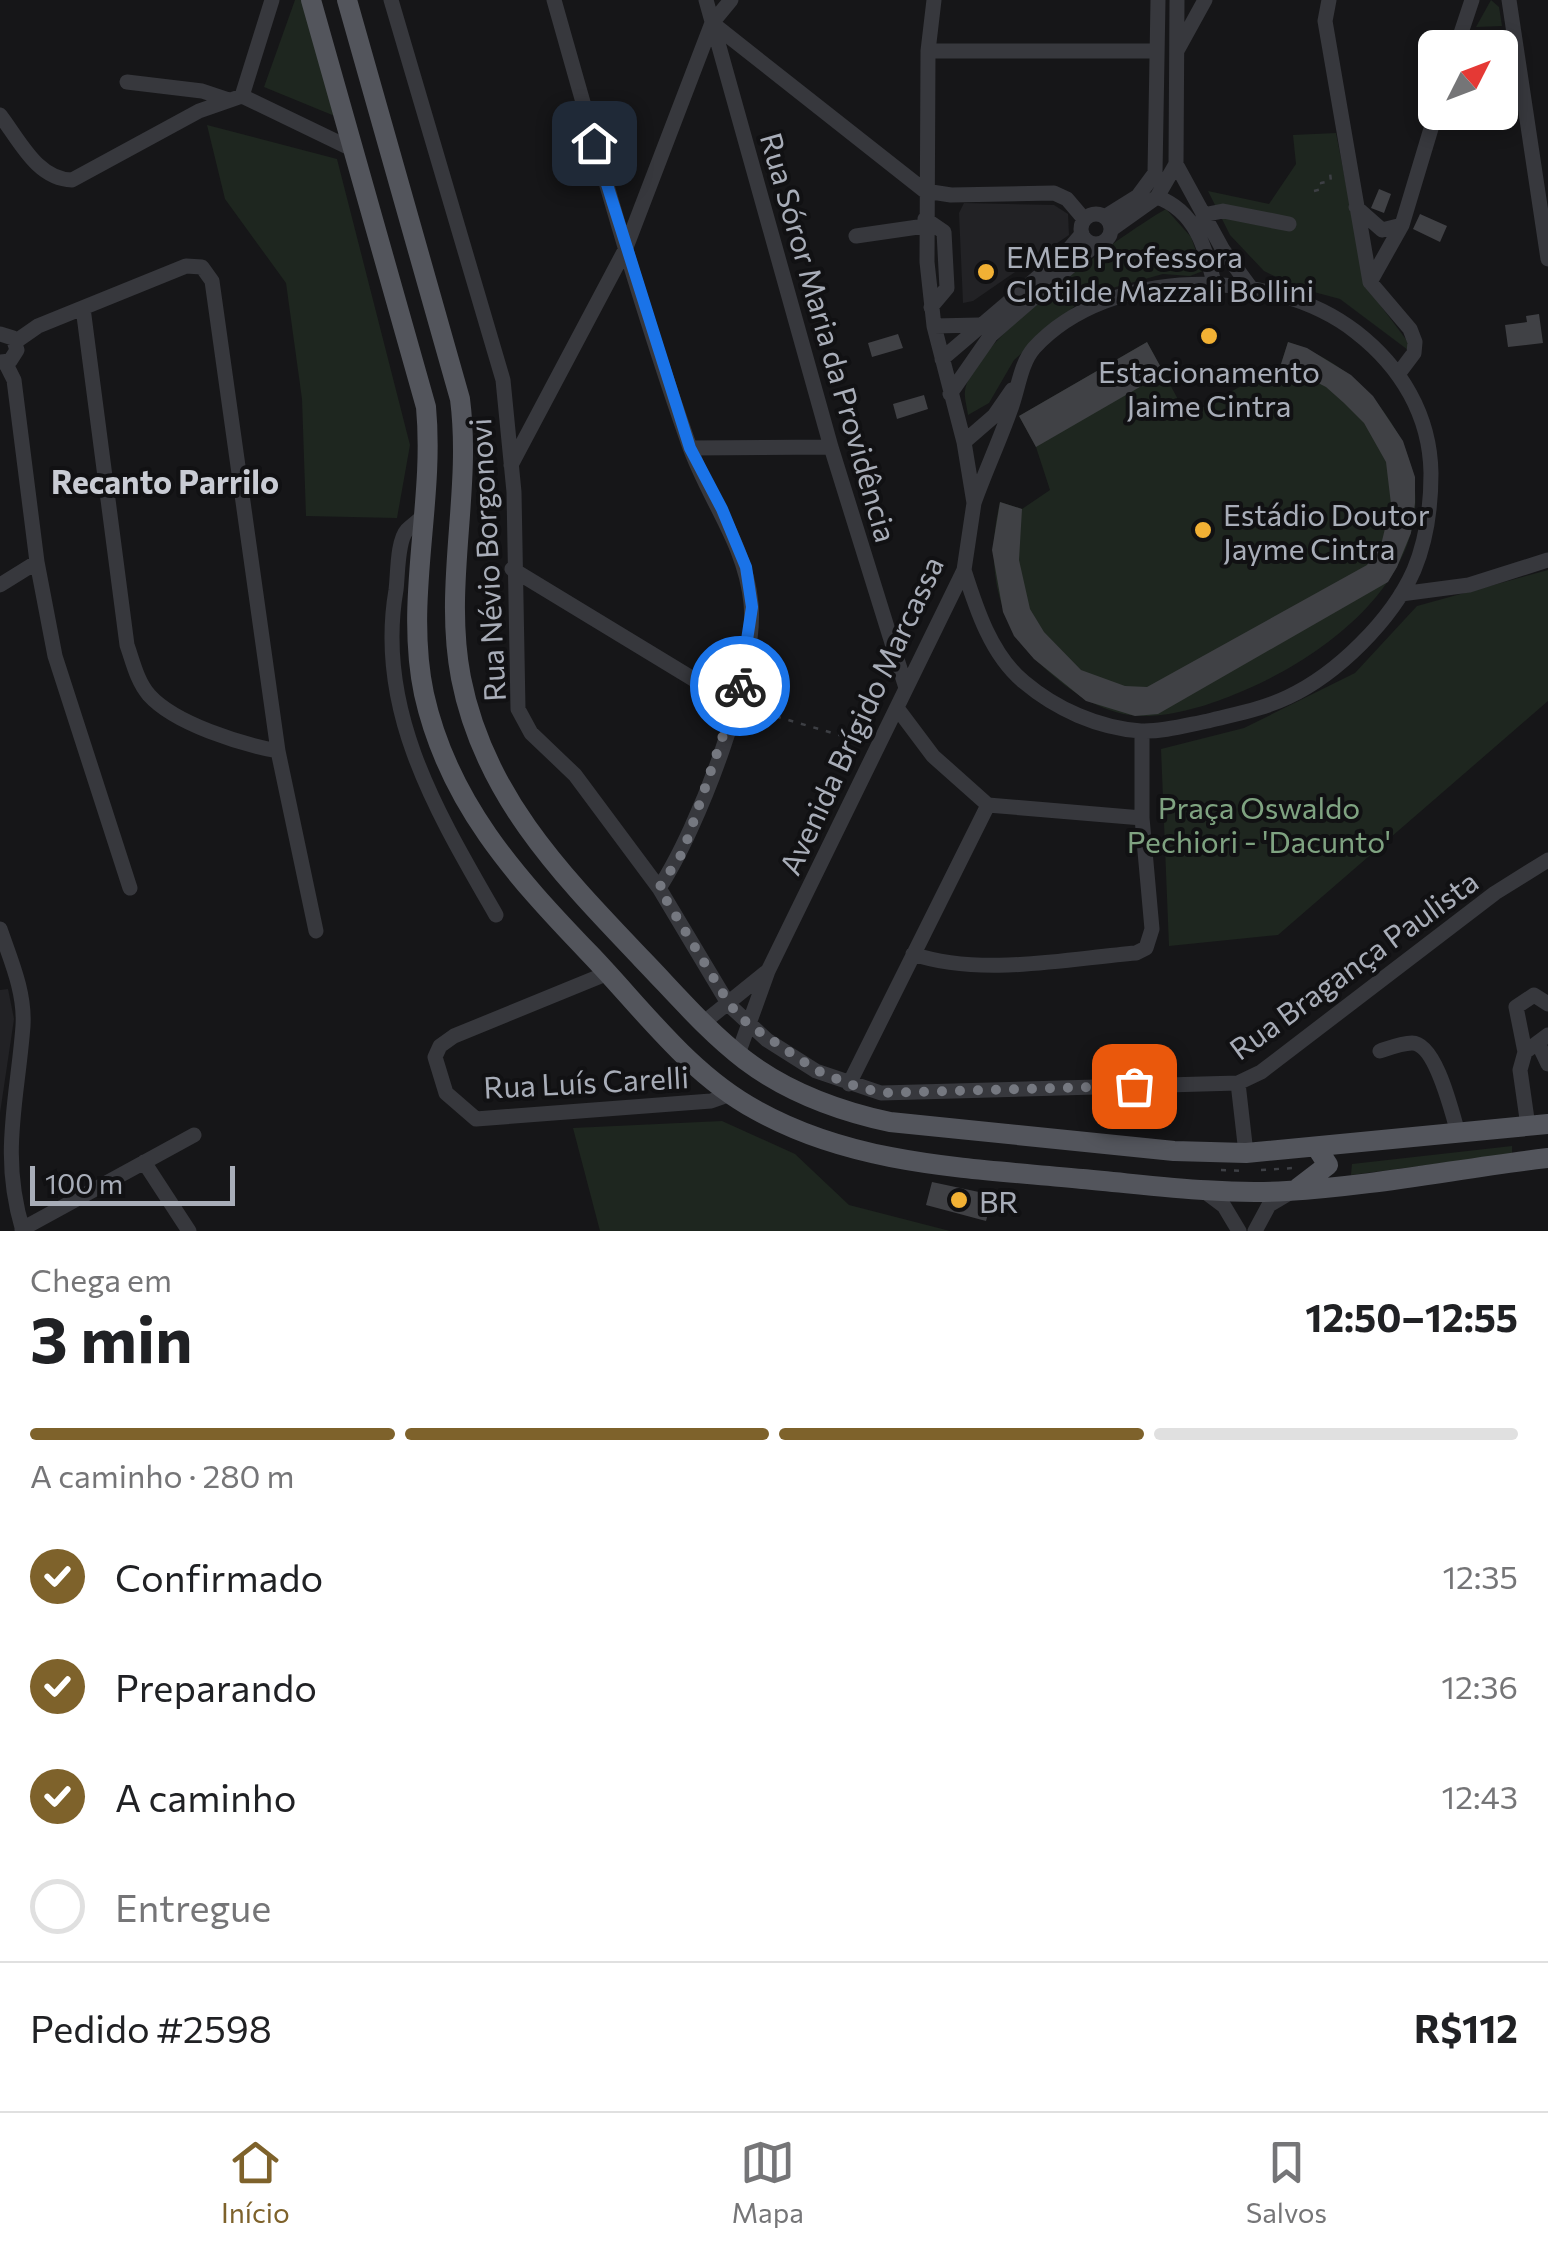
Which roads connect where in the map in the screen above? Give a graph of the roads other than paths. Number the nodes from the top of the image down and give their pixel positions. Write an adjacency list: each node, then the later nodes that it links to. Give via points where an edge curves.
1 (272, 0): 25 (street)
2 (311, 0): 28 (main road)
3 (320, 0): 17 (main road, via 340,13)
4 (390, 0): 58 (street, Rua Névio Borgonovi, via 503,380)
5 (554, 0): 41 (street)
6 (706, 0): 19 (street, Rua Sóror Maria da Providência)
7 (731, 0): 19 (street)
8 (934, 0): 21 (street)
9 (1158, 0): 22 (street)
10 (1178, 0): 23 (street)
11 (1204, 0): 23 (street)
12 (1329, 0): 32 (street, via 1326,20)
13 (1472, 0): 18 (street)
14 (1483, 0): 18 (street)
15 (1495, 0): 16 (street)
16 (1510, 4): 42 (street)
17 (349, 5): 74 (main road, via 460,399 467,450 454,608 461,676 475,733)
18 (1465, 19): 20 (street)
19 (712, 23): 30 (street); 41 (street); 56 (street, Rua Sóror Maria da Providência)
20 (1462, 30)
21 (928, 51): 22 (street); 30 (street)
22 (1158, 51): 35 (street, via 1157,158 1148,186)
23 (1176, 52): 29 (street)
24 (127, 82): 25 (street)
25 (234, 97): 26 (street, via 72,180 55,180 39,168); 28 (street)
26 (0, 115)
27 (1431, 130): 37 (street)
28 (354, 150): 60 (main road, via 426,408)
29 (1176, 164): 31 (street); 33 (street)
30 (925, 191): 34 (street); 38 (street, via 1054,193 1067,198)
31 (1157, 197): 35 (street); 44 (street, via 1184,210)
32 (1356, 206): 37 (street, via 1382,230); 43 (street)
33 (1203, 215): 36 (street, via 1223,211); 45 (street)
34 (925, 222): 39 (street); 48 (street, Avenida Brígido Marcassa, via 944,232 948,288 931,307)
35 (1109, 223): 38 (street, via 1096,213); 40 (street, via 1106,241)
36 (1289, 224)
37 (1402, 225): 43 (street)
38 (1083, 226): 40 (street); 47 (street, via 1064,254)
39 (856, 236)
40 (1096, 244): 54 (street, via 990,335)
41 (625, 250): 57 (street); 58 (street)
42 (1548, 260)
43 (1370, 282): 52 (street, via 1416,342)
44 (1215, 287): 45 (street); 53 (street, via 1165,283 1075,316 1031,351)
45 (1253, 291): 52 (street, via 1327,312)
46 (83, 308): 49 (street); 71 (street, via 136,674 161,706 240,744); 71 (street, via 186,266 202,267 212,281)
47 (988, 320): 48 (street); 50 (street)
48 (934, 326): 50 (street, Avenida Brígido Marcassa)
49 (8, 338): 51 (street, via 16,355)
50 (942, 359): 54 (street, Avenida Brígido Marcassa)
51 (3, 362): 62 (street, via 14,380)
52 (1399, 374): 66 (street, via 1418,406 1431,488 1423,545)
53 (1020, 378): 55 (street, via 994,416); 59 (street)
54 (950, 394): 55 (street, Avenida Brígido Marcassa)
55 (964, 442): 59 (street, Avenida Brígido Marcassa)
56 (831, 447): 57 (street); 67 (street, Rua Sóror Maria da Providência)
57 (690, 448): 68 (street, via 746,567 752,607)
58 (512, 465): 63 (street, Rua Névio Borgonovi)
59 (974, 503): 64 (street, Avenida Brígido Marcassa)
60 (426, 512): 75 (main road, via 418,579 424,692 461,796); 79 (street, via 402,539 390,636 397,697 439,816)
61 (1548, 560): 66 (street, via 1469,585)
62 (37, 562): 65 (street); 77 (street, via 55,656)
63 (512, 570): 68 (street); 78 (street, Rua Névio Borgonovi, via 518,710)
64 (964, 570): 67 (street, Avenida Brígido Marcassa); 70 (street, via 983,622 1022,680 1070,713)
65 (0, 585)
66 (1401, 594): 70 (street, via 1324,674 1292,695 1212,720)
67 (906, 688): 69 (street, Avenida Brígido Marcassa)
68 (736, 704): 78 (street, via 683,852)
69 (896, 708): 72 (street, via 932,756); 83 (street, Avenida Brígido Marcassa)
70 (1142, 731): 73 (street)
71 (278, 752): 81 (street)
72 (988, 805): 73 (street); 82 (street)
73 (1142, 818): 82 (street, via 1152,939 1136,953 1008,964 937,962)
74 (546, 857): 75 (main road, via 520,841); 87 (main road)
75 (500, 858): 84 (main road)
76 (1548, 860): 93 (street, Rua Bragança Paulista, via 1495,893 1262,1072)
77 (130, 888)
78 (659, 888): 86 (street, Rua Névio Borgonovi)
79 (496, 914)
80 (0, 929): 100 (street, via 22,1004)
81 (316, 931)
82 (913, 954): 94 (street)
83 (768, 971): 86 (street, Avenida Brígido Marcassa); 88 (street, Avenida Brígido Marcassa)
84 (608, 972): 95 (main road); 95 (street, Rua Luís Carelli, via 440,1046 435,1056 446,1094 476,1118 710,1101)
85 (1548, 1004): 89 (street, via 1534,995 1517,1005)
86 (730, 1005): 87 (street, Avenida Brígido Marcassa); 88 (street, Rua Bragança Paulista)
87 (704, 1023): 91 (main road)
88 (748, 1024): 91 (street, Avenida Brígido Marcassa); 94 (street, Rua Bragança Paulista)
89 (1537, 1044): 92 (street); 97 (street, via 1520,1070)
90 (1380, 1051): 98 (street, via 1423,1046)
91 (738, 1054): 96 (main road, via 818,1100)
92 (1548, 1064)
93 (1238, 1083): 94 (street, Rua Bragança Paulista, via 881,1093); 102 (street)
94 (849, 1084)
95 (731, 1094): 103 (main road, via 796,1130)
96 (880, 1120): 102 (main road); 103 (main road)
97 (1541, 1124): 98 (main road); 104 (main road)
98 (1458, 1134): 101 (main road)
99 (194, 1135): 105 (street)
100 (2, 1142): 108 (street, via 9,1197)
101 (1318, 1148): 102 (main road); 107 (main road, via 1326,1169)
102 (1246, 1153)
103 (872, 1154): 106 (main road)
104 (1547, 1158): 107 (main road)
105 (144, 1162): 108 (street); 109 (street)
106 (1204, 1190): 107 (main road); 110 (street)
107 (1292, 1191): 111 (street, via 1269,1205)
108 (23, 1230)
109 (189, 1231)
110 (1239, 1231)
111 (1255, 1231)

